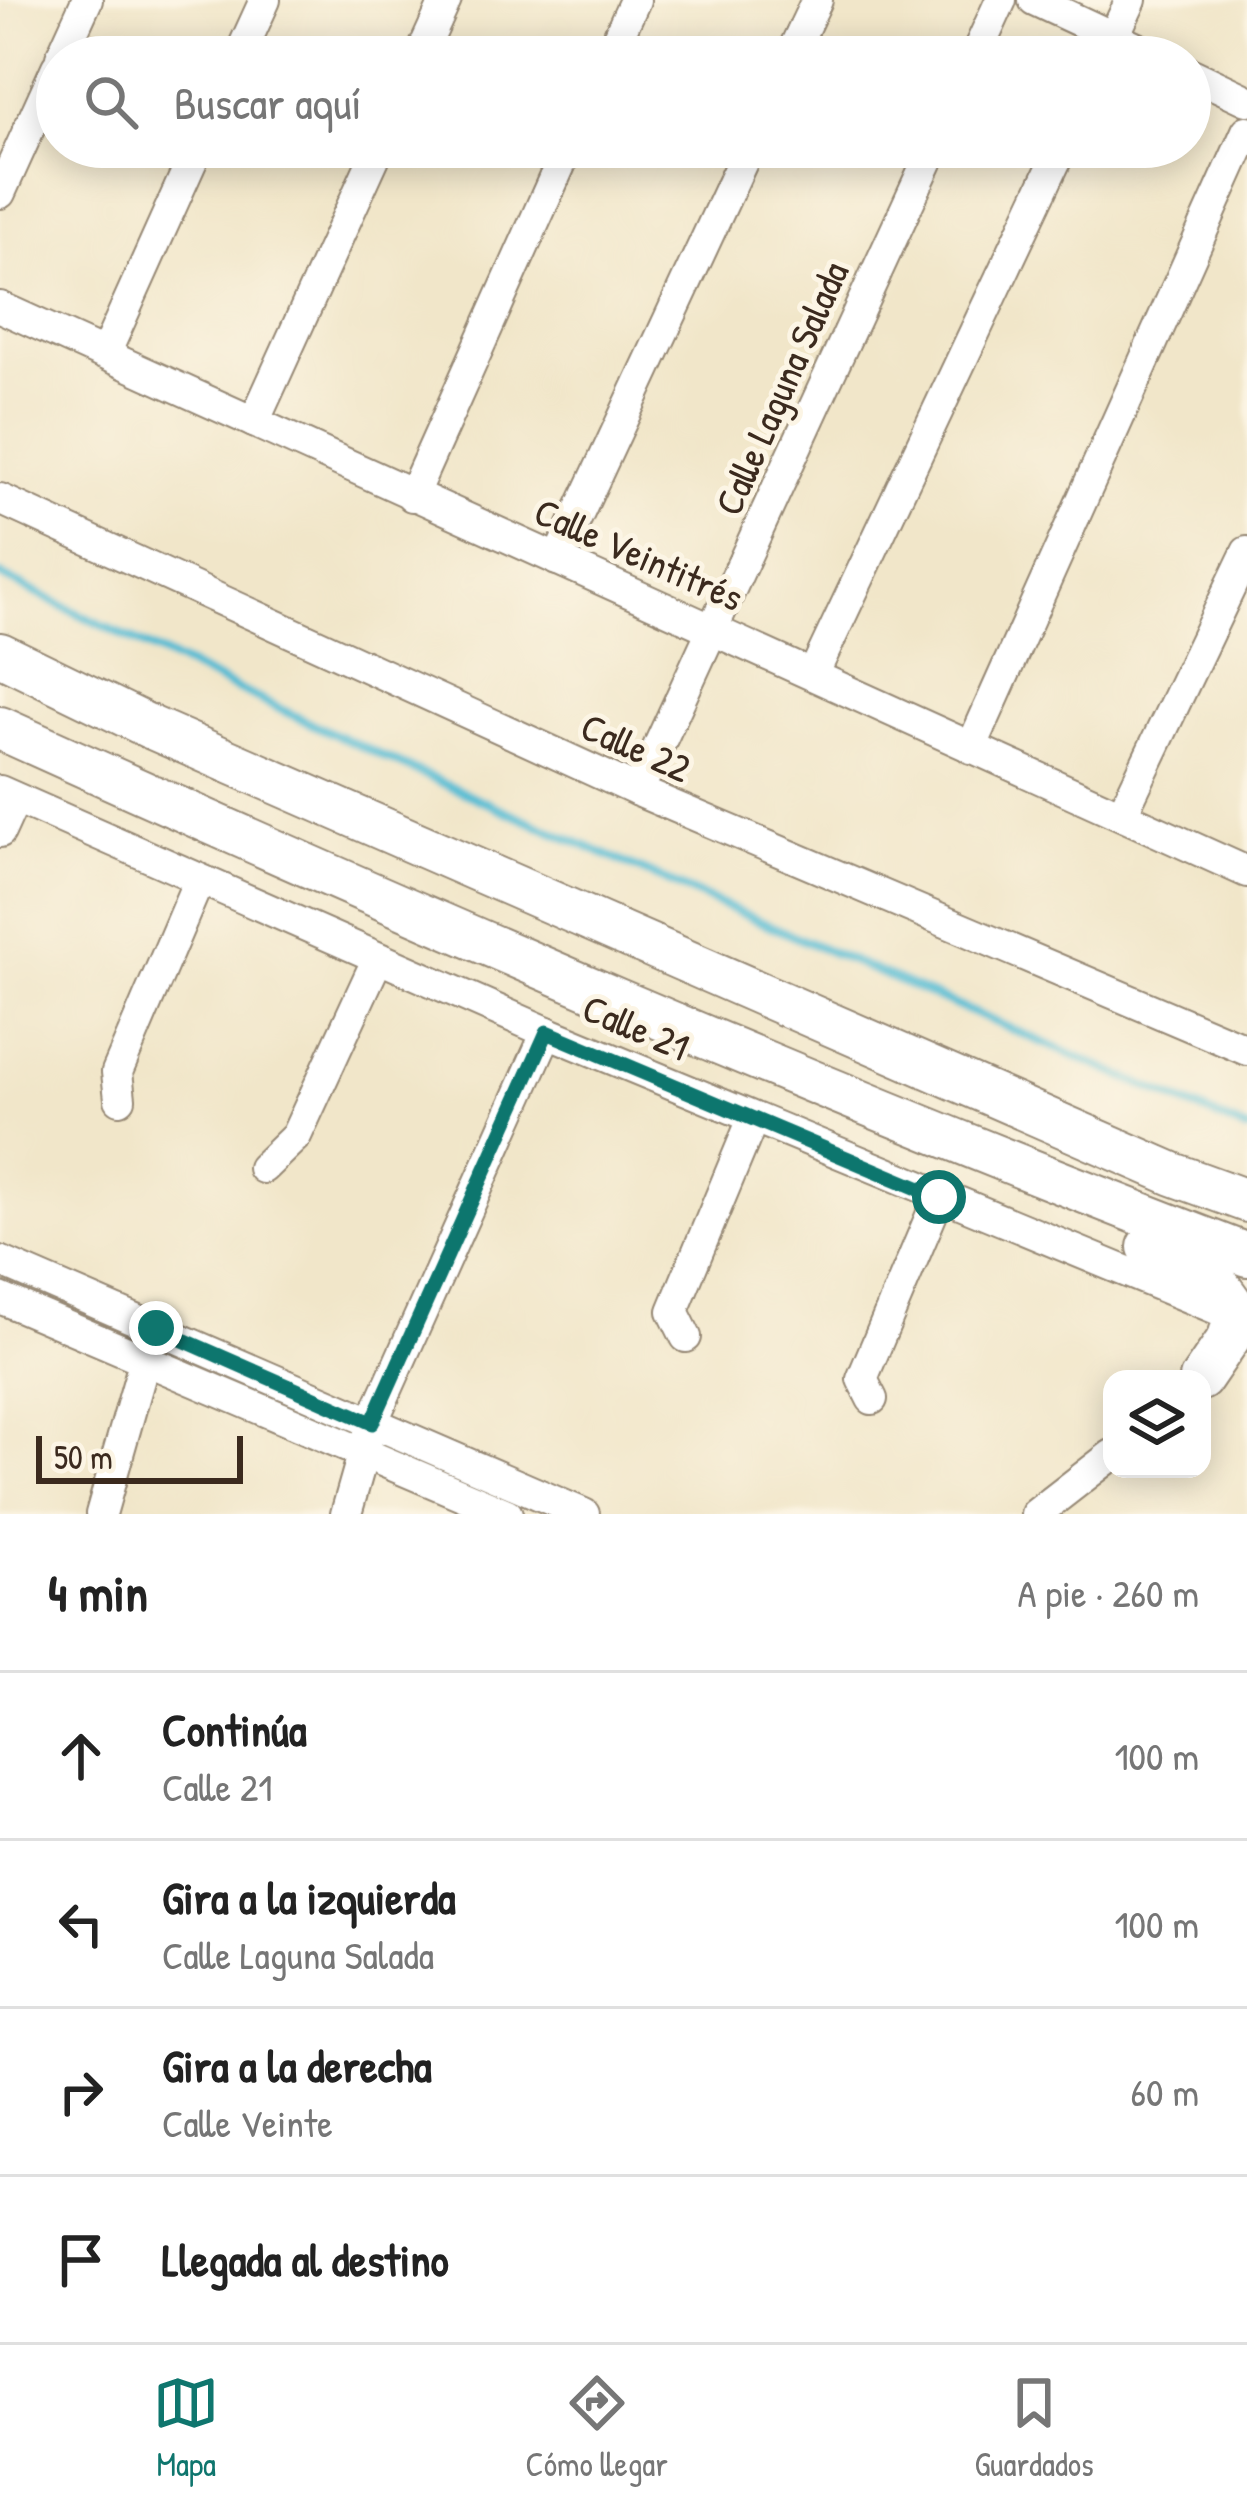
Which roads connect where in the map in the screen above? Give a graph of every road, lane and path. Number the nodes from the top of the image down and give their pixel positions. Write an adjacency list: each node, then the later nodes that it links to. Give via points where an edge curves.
1 (87, 0): 9 (street)
2 (265, 0): 10 (street)
3 (446, 0): 11 (street)
4 (635, 0): 12 (street)
5 (817, 0): 13 (street)
6 (1001, 0): 14 (street)
7 (1034, 0): 15 (street)
8 (1131, 0): 16 (street)
9 (71, 36)
10 (248, 36)
11 (430, 36)
12 (619, 36)
13 (800, 36)
14 (985, 36)
15 (1091, 36)
16 (1113, 36)
17 (1211, 83): 18 (street)
18 (1247, 100)
19 (36, 113): 27 (street)
20 (1247, 130): 39 (street)
21 (189, 168): 29 (street)
22 (369, 168): 30 (street)
23 (559, 168): 31 (street)
24 (738, 168): 34 (street)
25 (924, 168): 35 (street, Calle Laguna Salada)
26 (1052, 168): 37 (street)
27 (0, 193)
28 (0, 307): 29 (street, Calle Veintitrés)
29 (105, 354): 30 (street, Calle Veintitrés)
30 (254, 422): 31 (street, Calle Veintitrés)
31 (412, 496): 34 (street, Calle Veintitrés)
32 (0, 500): 40 (street, Calle 22)
33 (1247, 552): 42 (street)
34 (557, 560): 35 (street, Calle Veintitrés)
35 (713, 631): 37 (street, Calle Veintitrés); 40 (street, Calle Laguna Salada)
36 (0, 654): 54 (highway)
37 (814, 673): 39 (street, Calle Veintitrés)
38 (0, 728): 51 (highway)
39 (971, 748): 42 (street, Calle Veintitrés)
40 (638, 791): 48 (street, Calle 22)
41 (7, 795): 43 (street); 45 (street, Calle 21)
42 (1121, 814): 44 (street, Calle Veintitrés)
43 (0, 832)
44 (1247, 872)
45 (199, 880): 46 (street, Calle 21); 49 (street, via 117,1072)
46 (377, 959): 47 (street, Calle 21); 53 (street, via 296,1136)
47 (547, 1032): 50 (street, Calle 21); 66 (street)
48 (1247, 1050)
49 (120, 1099)
50 (753, 1119): 55 (street, Calle 21); 62 (street, via 673,1311)
51 (977, 1152): 57 (highway); 60 (highway, via 1039,1205 1210,1274)
52 (1247, 1166): 54 (highway)
53 (263, 1168)
54 (1173, 1174): 56 (highway)
55 (939, 1197): 60 (street, Calle 21); 65 (street, via 862,1379)
56 (1247, 1201)
57 (1247, 1255)
58 (0, 1261): 61 (street)
59 (0, 1298): 63 (street)
60 (1244, 1327): 64 (highway)
61 (156, 1328): 63 (street); 66 (street)
62 (686, 1337)
63 (144, 1360): 67 (street); 69 (street)
64 (1209, 1370)
65 (872, 1399)
66 (372, 1423): 67 (street); 72 (street)
67 (362, 1454): 70 (street); 71 (street)
68 (1103, 1461): 73 (street)
69 (101, 1514)
70 (346, 1514)
71 (507, 1514)
72 (584, 1514)
73 (1036, 1514)

